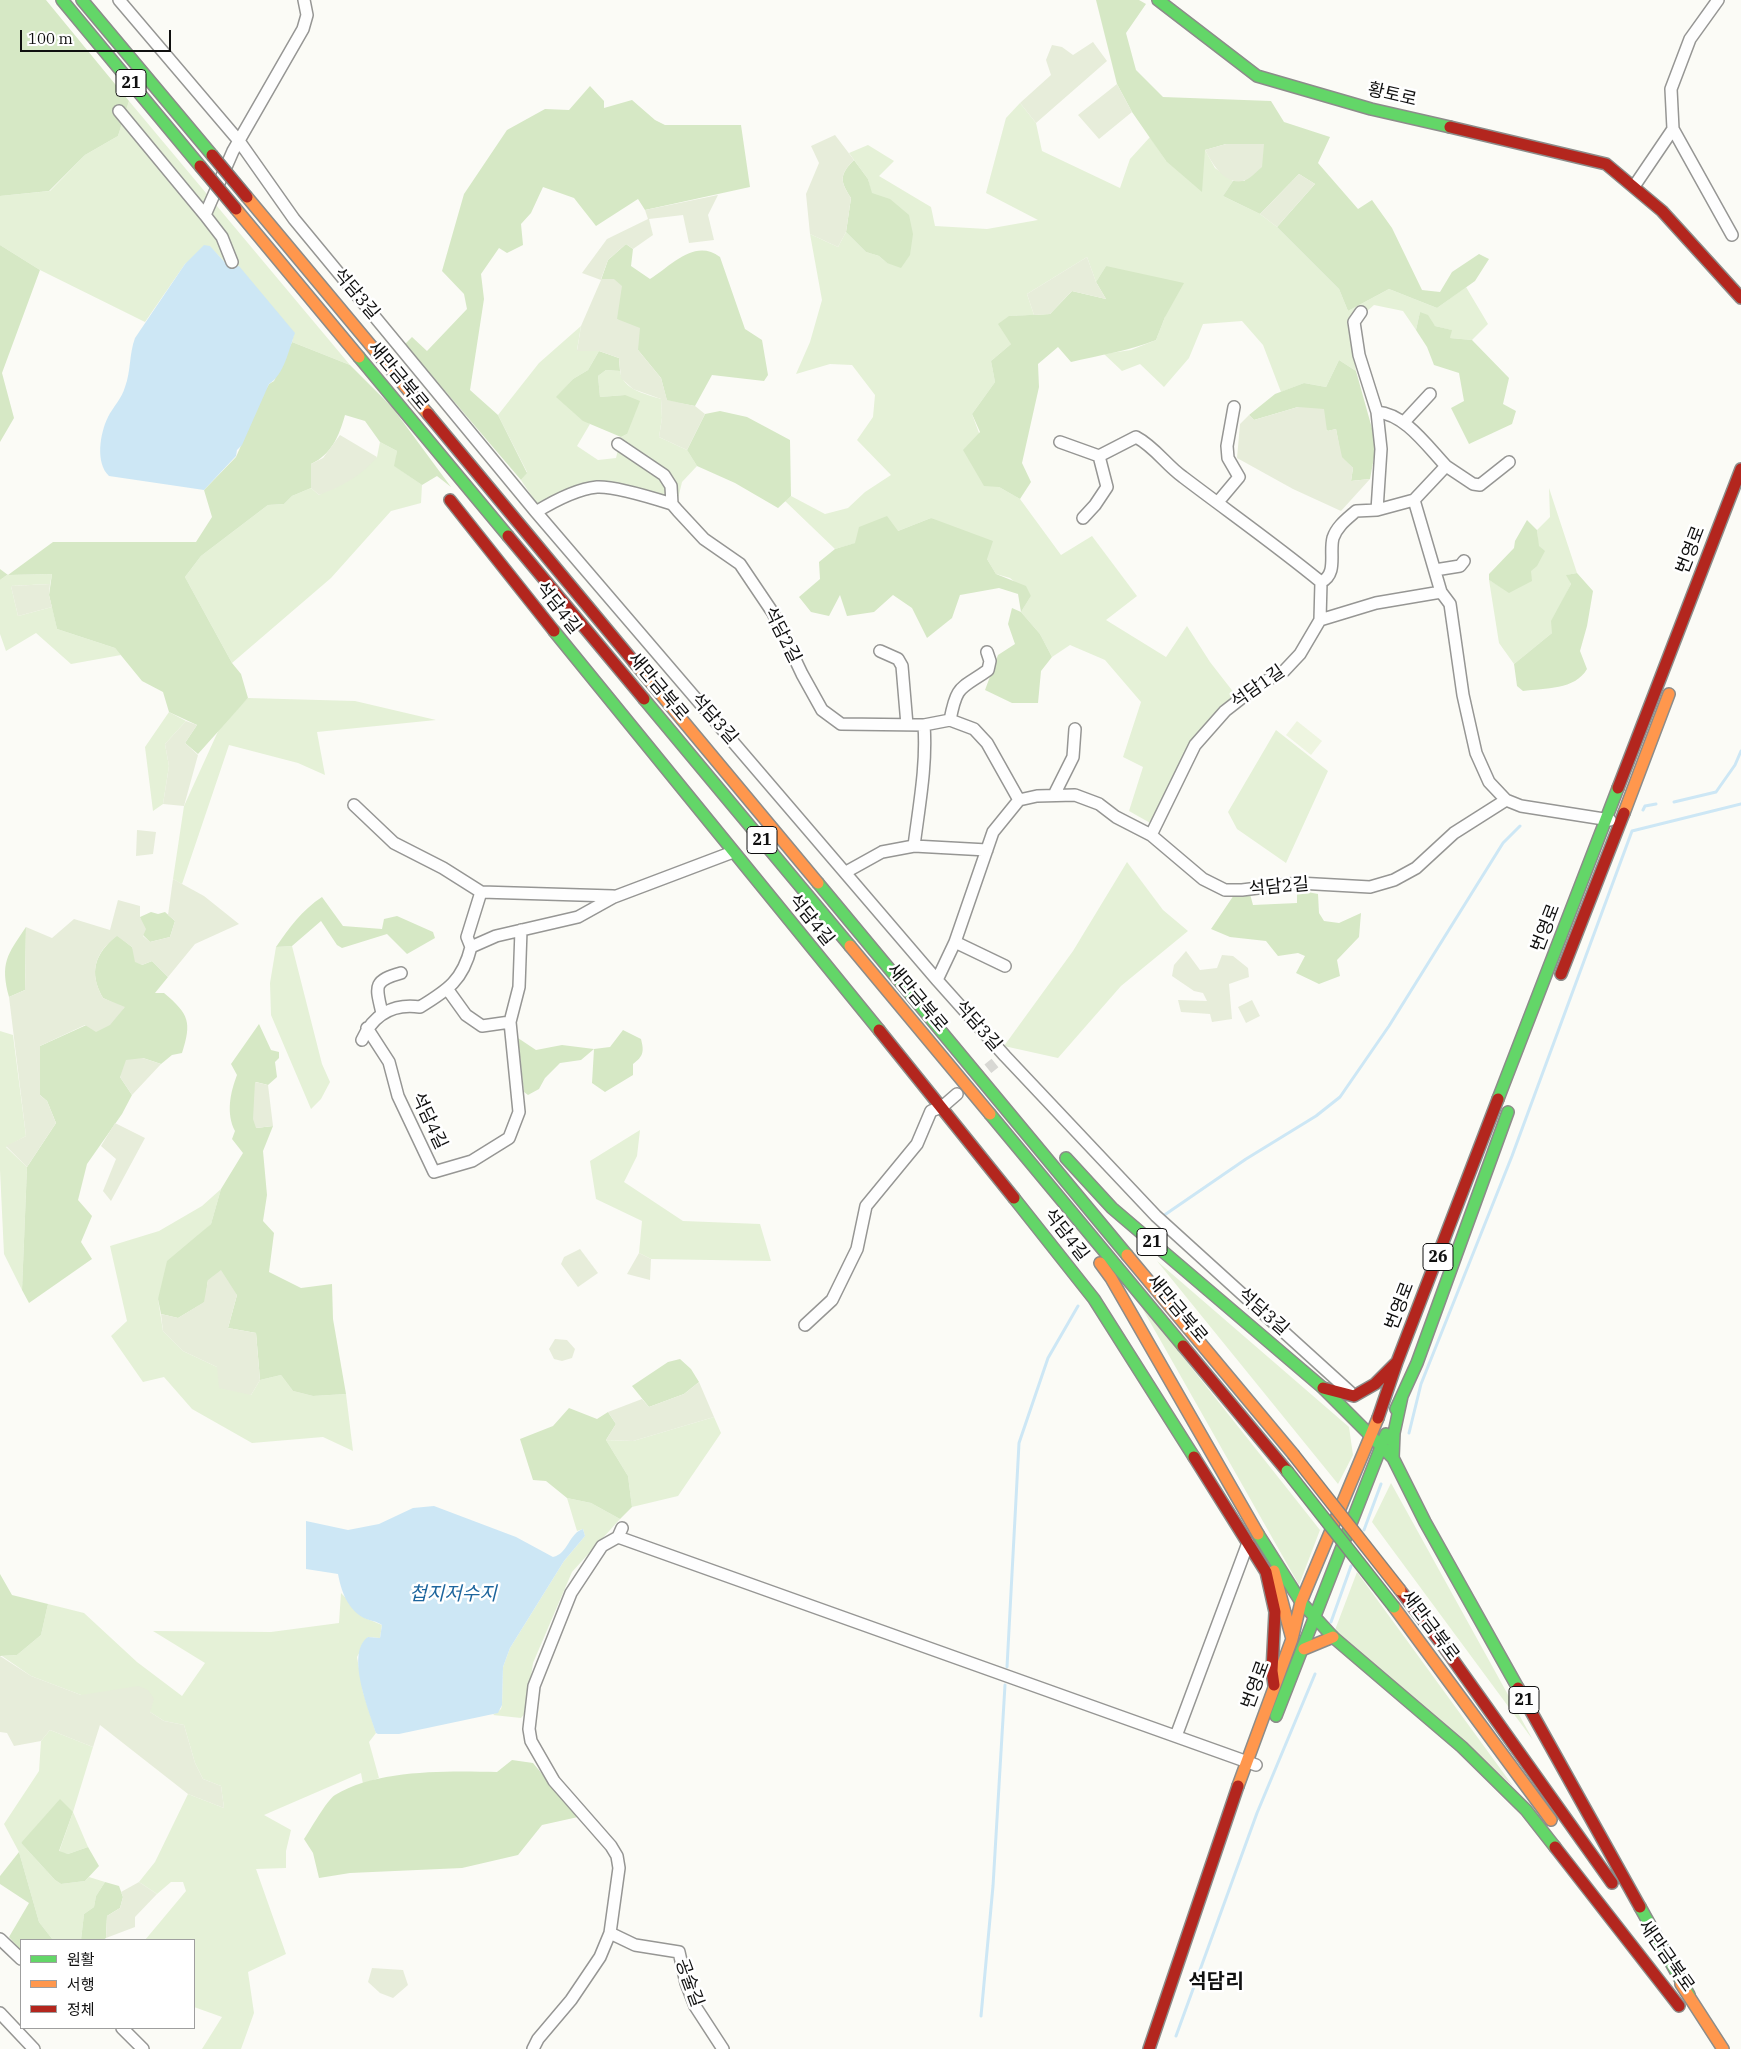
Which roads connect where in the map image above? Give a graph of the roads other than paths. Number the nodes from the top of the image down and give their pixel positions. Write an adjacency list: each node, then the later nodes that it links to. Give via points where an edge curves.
1 (62, 0): 74 (main road, 새만금북로 / 21, bridge)
2 (82, 0): 69 (main road, 새만금북로 / 21, bridge)
3 (119, 0): 9 (street, 석담3길)
4 (304, 0): 9 (street, via 307,15 303,30)
5 (1158, 0): 10 (main road, 황토로, via 1257,76 1372,109 1606,164)
6 (1718, 0): 8 (street, via 1690,39 1671,89)
7 (118, 111): 11 (street)
8 (1673, 129): 10 (street); 12 (street)
9 (239, 140): 11 (street); 32 (street, 석담3길, via 294,219)
10 (1635, 185): 14 (main road, 황토로, via 1671,217)
11 (206, 215): 13 (street, via 222,237)
12 (1732, 235)
13 (232, 262)
14 (1741, 298)
15 (1361, 312): 18 (street, via 1354,322 1359,355)
16 (1430, 394): 19 (street)
17 (1234, 406): 29 (street, via 1227,446 1228,458 1239,477)
18 (1377, 412): 19 (street); 31 (street, via 1381,449)
19 (1404, 422): 24 (street)
20 (1060, 442): 22 (street)
21 (618, 444): 30 (street, via 664,474 671,486)
22 (1099, 456): 29 (street, via 1136,437 1181,476); 33 (street, via 1107,487)
23 (1509, 462): 24 (street, via 1480,485)
24 (1446, 466): 28 (street)
25 (1741, 469): 51 (main road, 번영로 / 26)
26 (1741, 498): 37 (main road, 번영로)
27 (450, 500): 56 (main road, 석담4길)
28 (1414, 500): 31 (street); 35 (street)
29 (1218, 502): 36 (street)
30 (672, 504): 32 (street, via 597,487 558,498); 44 (street, 석담2길, via 704,539 740,564 773,613 822,710 841,724)
31 (1377, 510): 36 (street, via 1356,511 1338,527 1332,540 1332,568 1326,580)
32 (536, 512): 57 (street, 석담3길)
33 (1083, 518)
34 (1464, 561): 35 (street, via 1460,566)
35 (1434, 570): 38 (street)
36 (1321, 582): 39 (street)
37 (1707, 591)
38 (1441, 592): 39 (street, via 1376,604); 49 (street, via 1450,604 1463,696 1476,752 1489,782)
39 (1320, 620): 53 (street, 석담1길, via 1300,654 1284,671 1257,686 1225,711 1195,745)
40 (880, 651): 44 (street, via 898,659 902,666)
41 (987, 652): 43 (street, via 988,670 960,687 954,698)
42 (1673, 683): 52 (main road, 번영로)
43 (950, 720): 45 (street, 석담2길); 48 (street, via 974,729 987,743)
44 (907, 725): 45 (street, 석담2길)
45 (924, 725): 54 (street, via 924,769)
46 (1075, 729): 47 (street, via 1073,757)
47 (1054, 795): 48 (street, 석담2길); 53 (street, 석담2길, via 1075,795 1099,804)
48 (1019, 800): 55 (street, via 993,832)
49 (1506, 800): 51 (street, via 1521,806); 53 (street, 석담2길, via 1454,833 1416,868 1394,880 1370,887 1298,882 1226,890 1203,879)
50 (354, 805): 58 (street, via 394,843)
51 (1606, 820): 52 (street); 80 (main road, 번영로 / 26)
52 (1621, 822): 66 (main road, 번영로)
53 (1151, 835)
54 (914, 846): 55 (street); 57 (street, via 882,852)
55 (987, 850): 61 (street)
56 (733, 852): 59 (street); 76 (main road, 석담4길)
57 (846, 872): 65 (street, 석담3길)
58 (481, 892): 59 (street); 62 (street, via 467,937)
59 (614, 896): 60 (street, via 578,917)
60 (520, 930): 62 (street); 70 (street, 석담4길, via 519,987)
61 (955, 942): 63 (street); 65 (street)
62 (471, 946): 67 (street, via 467,963)
63 (1005, 966)
64 (401, 973): 68 (street, via 380,982 377,991)
65 (937, 980): 82 (street, 석담3길, via 1000,1059 1156,1216)
66 (1556, 984)
67 (448, 990): 68 (street, via 420,1007 406,1005); 70 (street, via 466,1015 482,1026)
68 (382, 1013): 71 (street)
69 (934, 1020): 77 (main road, 21); 100 (main road, 새만금북로 / 21, bridge, via 1293,1454 1400,1590 1566,1816)
70 (510, 1022): 71 (street, 석담4길, via 519,1112 509,1138 472,1161 434,1172 398,1096 389,1062)
71 (367, 1028): 72 (street)
72 (362, 1040)
73 (957, 1094): 76 (street)
74 (977, 1098): 88 (main road, 21, via 1111,1278); 91 (main road, 새만금북로 / 21, bridge, via 1287,1471 1394,1607 1561,1834 1681,2010 1526,1810 1462,1747)
75 (1512, 1104): 83 (main road, 번영로 / 26)
76 (942, 1107): 79 (street, via 931,1111 917,1144 866,1206 857,1249 832,1300); 87 (main road, 석담4길, via 1094,1299)
77 (1027, 1116)
78 (1060, 1151): 81 (main road, 21, via 1112,1208)
79 (805, 1325)
80 (1397, 1362): 82 (main road, via 1375,1384); 84 (main road, 번영로 / 26)
81 (1324, 1389): 82 (main road, 21); 84 (main road)
82 (1354, 1396)
83 (1402, 1396): 85 (main road, 번영로 / 26); 86 (main road)
84 (1371, 1438): 85 (main road); 89 (main road, 번영로 / 26)
85 (1380, 1448): 86 (main road); 90 (main road, 번영로 / 26)
86 (1392, 1458): 100 (main road, 21)
87 (1248, 1543): 94 (main road, 석담4길, via 1266,1572 1273,1595); 95 (street)
88 (1269, 1554): 89 (main road, 21); 92 (main road)
89 (1301, 1602): 90 (main road, 21); 92 (main road, 번영로 / 26)
90 (1314, 1617): 91 (main road, 21); 93 (main road, 번영로 / 26)
91 (1333, 1637): 93 (main road)
92 (1292, 1639): 94 (main road, 번영로 / 26)
93 (1304, 1649): 96 (main road, 번영로 / 26)
94 (1274, 1687): 96 (main road, 번영로 / 26)
95 (1176, 1736): 96 (street); 97 (street, via 620,1532 602,1546 571,1593 534,1686 529,1729 531,1741 554,1781 618,1856)
96 (1251, 1763): 107 (main road, 번영로 / 26); 108 (main road, 번영로 / 26)
97 (610, 1932): 105 (street, via 600,1957); 106 (street, 공술길, via 635,1945 679,1952 695,2006)
98 (0, 1939): 99 (street)
99 (20, 1958)
100 (1689, 1995): 109 (main road, 새만금북로 / 21)
101 (0, 2013): 103 (street)
102 (123, 2029): 104 (street)
103 (34, 2049)
104 (143, 2049)
105 (532, 2049)
106 (723, 2049)
107 (1149, 2049)
108 (1157, 2049)
109 (1723, 2049)

